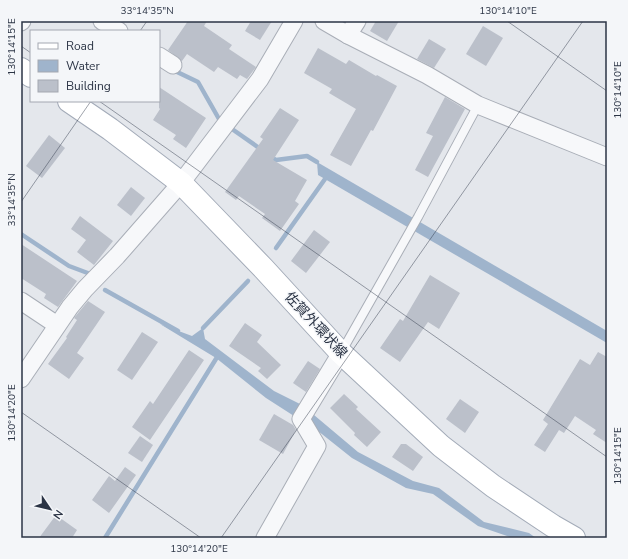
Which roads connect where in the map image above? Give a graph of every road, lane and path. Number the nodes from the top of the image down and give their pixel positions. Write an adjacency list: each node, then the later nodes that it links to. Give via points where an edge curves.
1 (102, 21): 5 (street)
2 (294, 21): 11 (street, via 260,80)
3 (324, 21): 4 (street)
4 (353, 28): 9 (street, via 427,76)
5 (116, 30)
6 (21, 69): 7 (main road)
7 (30, 75)
8 (70, 102): 11 (main road, 佐賀外環状線)
9 (478, 105): 10 (street); 14 (lane)
10 (607, 157)
11 (181, 183): 13 (street, via 117,256 84,289); 14 (main road, 佐賀外環状線)
12 (21, 301): 13 (street)
13 (57, 325): 15 (street)
14 (341, 353): 16 (street, via 301,419 317,446); 17 (main road, 佐賀外環状線, via 441,446 493,486)
15 (21, 379)
16 (265, 538)
17 (574, 538)

